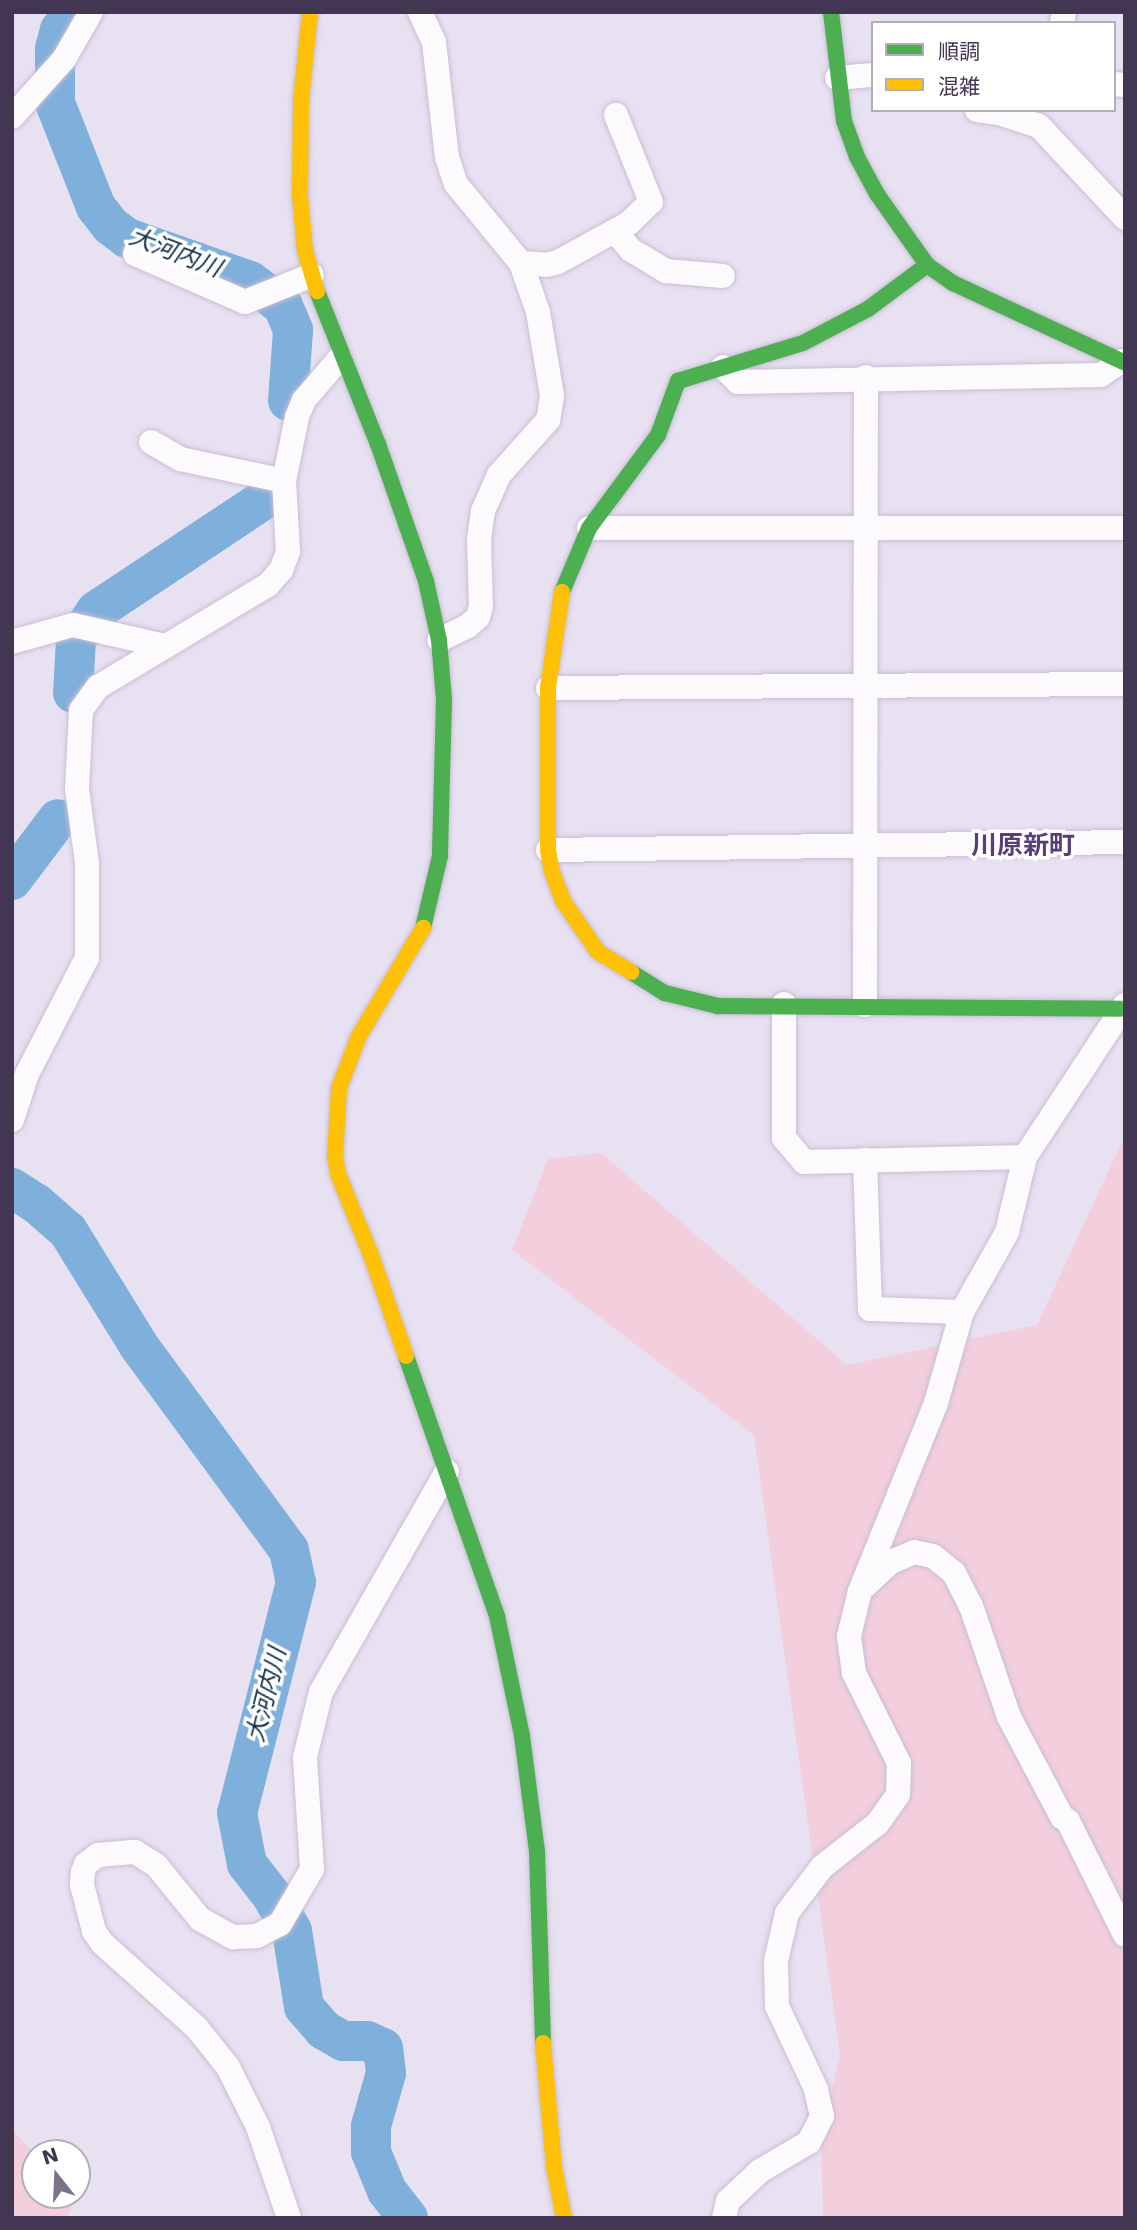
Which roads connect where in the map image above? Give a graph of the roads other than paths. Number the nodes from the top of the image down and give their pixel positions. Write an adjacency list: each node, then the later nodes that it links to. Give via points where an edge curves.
1 (91, 12): 9 (street, via 64,59)
2 (310, 12): 16 (street, via 301,100 300,196)
3 (420, 12): 14 (street, via 434,42 447,157 456,184)
4 (831, 12): 6 (street)
5 (871, 75): 6 (street)
6 (838, 78): 15 (street, via 844,121 857,157)
7 (992, 112): 10 (street)
8 (616, 115): 12 (street, via 651,202)
9 (12, 117)
10 (1041, 118): 11 (street)
11 (1125, 218)
12 (615, 231): 14 (street, via 558,262); 17 (street, via 631,250 666,271)
13 (135, 254): 16 (street, via 245,302)
14 (521, 263): 27 (street, via 538,312 552,396 548,420 499,475 483,511 478,617)
15 (927, 265): 19 (street, via 953,283); 20 (street, via 868,309 803,343)
16 (312, 275): 18 (street)
17 (723, 276)
18 (341, 358): 23 (street, via 304,400); 27 (street, via 426,581)
19 (1123, 362): 21 (street, via 1101,375)
20 (723, 367): 21 (street, via 738,382); 24 (street, via 678,381 658,435)
21 (866, 377): 25 (street)
22 (151, 442): 23 (street, via 180,459)
23 (284, 481): 29 (street, via 288,552 281,570 268,586)
24 (589, 528): 25 (street); 32 (street, via 562,590)
25 (865, 528): 26 (street); 31 (street)
26 (1125, 528)
27 (439, 640): 43 (street, via 444,700 440,856 434,888 421,937 359,1036 339,1088 335,1156)
28 (12, 642): 29 (street, via 82,627)
29 (165, 646): 39 (street, via 98,687 81,709 77,789 87,863 87,958 27,1074)
30 (1125, 684): 31 (street)
31 (865, 686): 32 (street); 34 (street)
32 (548, 688): 35 (street)
33 (1125, 842): 34 (street)
34 (865, 845): 35 (street); 38 (street)
35 (548, 850): 37 (street, via 563,901 578,925 598,951 628,973 665,993 718,1006)
36 (1123, 1001): 38 (street); 40 (street)
37 (784, 1004): 38 (street); 41 (street, via 784,1138 804,1162)
38 (865, 1005)
39 (12, 1120)
40 (1025, 1157): 41 (street); 42 (street, via 1007,1232)
41 (865, 1160): 42 (street, via 870,1310)
42 (962, 1312): 44 (street, via 936,1403)
43 (447, 1471): 46 (street, via 321,1692 305,1757 312,1869 280,1924 257,1936 233,1937 200,1919 156,1866 135,1852 99,1855 83,1872 94,1931 102,1943 197,2028 228,2067 258,2127); 47 (street, via 496,1616 522,1737 537,1851 548,2116)
44 (860, 1591): 45 (street, via 891,1562 915,1552 933,1556 954,1573 971,1606 1009,1717); 48 (street, via 849,1636 854,1673 899,1763 898,1794 878,1823 822,1867 787,1913 776,1961 777,2006 816,2089 821,2116 809,2142 760,2171 728,2201)
45 (1125, 1935)
46 (289, 2218)
47 (564, 2218)
48 (724, 2218)

